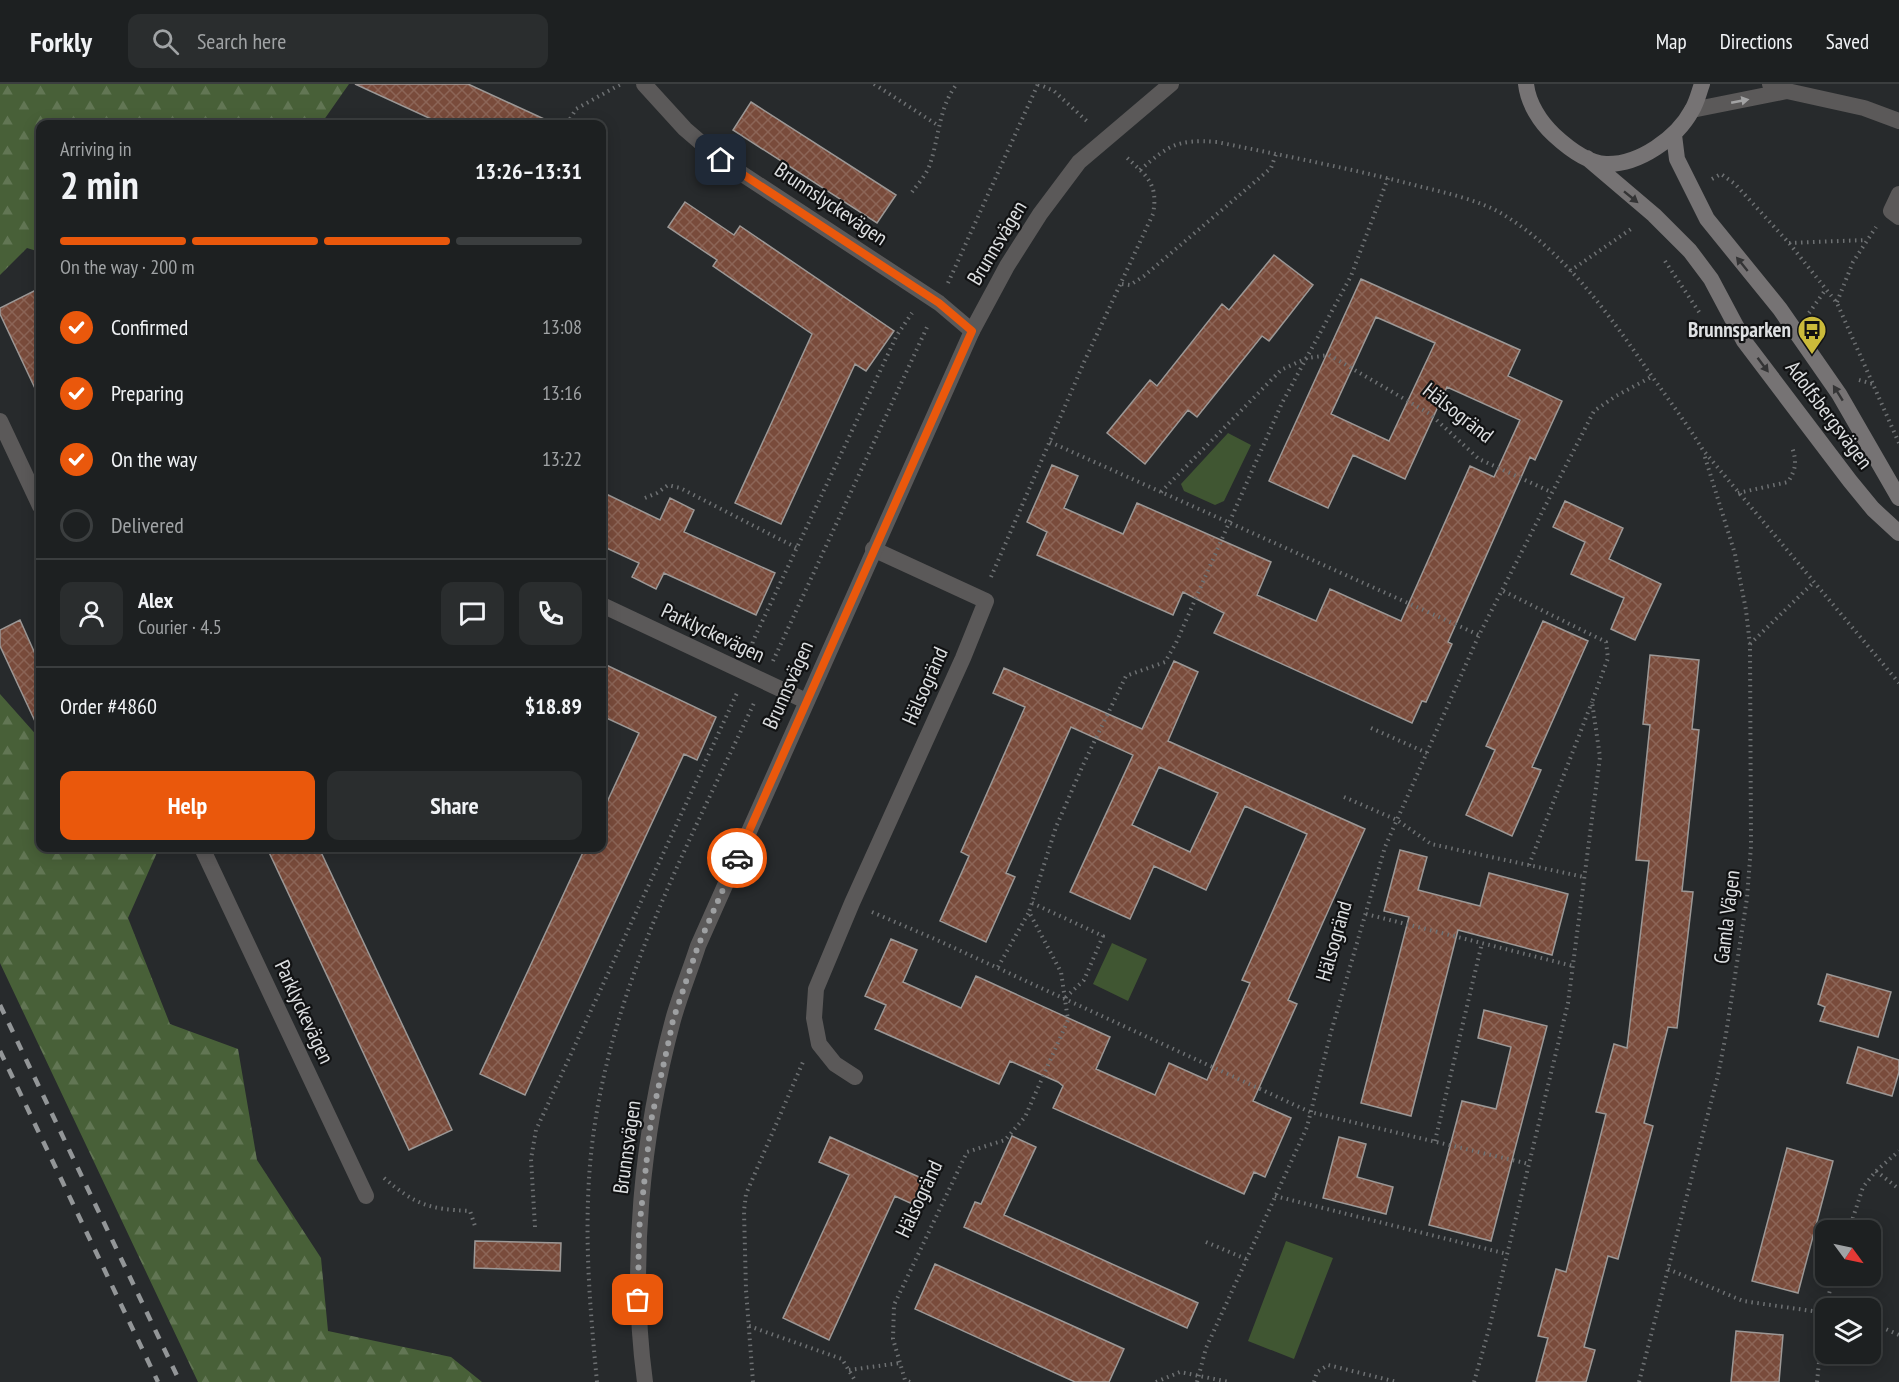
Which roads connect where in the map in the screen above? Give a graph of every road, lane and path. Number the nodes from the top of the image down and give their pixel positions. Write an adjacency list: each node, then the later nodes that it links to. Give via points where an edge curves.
1 (622, 84): 12 (path, via 576,109)
2 (644, 84): 29 (street, Brunnslyckevägen, via 685,129 721,160)
3 (874, 84): 14 (path)
4 (957, 84): 14 (path)
5 (1038, 84): 16 (path, via 1054,91); 30 (path)
6 (1171, 84): 16 (street, Brunnsvägen)
7 (1702, 84): 11 (main road)
8 (1770, 84): 10 (street)
9 (1524, 87): 18 (main road, Adolfsbergsvägen, via 1548,129)
10 (1787, 91): 11 (street, one-way to 10); 13 (street, via 1864,108)
11 (1692, 110): 15 (main road)
12 (569, 120)
13 (1899, 121)
14 (939, 126): 21 (path, via 929,167)
15 (1674, 135): 18 (main road, via 1650,151 1625,160 1605,164); 46 (main road, Adolfsbergsvägen, one-way to 15, via 1839,394 1780,309 1707,219 1677,159)
16 (1106, 138): 19 (path); 34 (street, Brunnsvägen, via 1079,162 1040,214)
17 (1276, 154): 19 (path, via 1217,142 1189,141 1165,149); 20 (path); 27 (path, via 1271,168 1144,276 1130,285)
18 (1587, 158): 48 (main road, Adolfsbergsvägen, one-way to 48, via 1654,214 1690,251 1711,279 1744,340 1850,482)
19 (1140, 170): 27 (path, via 1152,184 1156,197 1153,214)
20 (1388, 178): 35 (path, via 1351,276); 36 (path, via 1457,196 1503,214 1570,271 1619,328)
21 (912, 192)
22 (1899, 194): 23 (street)
23 (1895, 214): 24 (path)
24 (1866, 240): 25 (path); 31 (path)
25 (1790, 243)
26 (1658, 252): 33 (path)
27 (1122, 284): 38 (path)
28 (1826, 289): 32 (path)
29 (924, 294): 30 (street, Brunnslyckevägen); 49 (path, via 897,335)
30 (939, 303): 34 (street, Brunnslyckevägen); 58 (path)
31 (1837, 303)
32 (1807, 316)
33 (1704, 319)
34 (972, 331): 50 (street, Brunnsvägen)
35 (1307, 358): 41 (path, Hälsogränd, via 1281,370); 42 (path, Hälsogränd, via 1329,355 1430,414 1479,459); 47 (path, via 1282,403)
36 (1653, 376): 40 (path); 42 (path, Hälsogränd, via 1594,411)
37 (0, 421): 44 (street)
38 (1050, 442): 41 (path); 53 (path, via 992,572)
39 (1792, 447): 43 (path, via 1795,470 1788,482)
40 (1702, 450): 43 (path); 56 (path, Gamla Vägen, via 1735,555)
41 (1161, 492): 47 (path)
42 (1551, 492): 52 (path, Hälsogränd)
43 (1738, 493): 51 (path)
44 (36, 498)
45 (645, 498): 49 (path, via 668,485 680,488)
46 (1899, 498)
47 (1228, 523): 55 (path); 70 (path, via 1165,662 1126,676 1056,827)
48 (1899, 533)
49 (797, 548): 57 (path, via 753,641)
50 (873, 549): 53 (street); 60 (street, Brunnsvägen)
51 (1813, 583): 56 (path); 59 (path)
52 (1501, 590): 55 (path, Hälsogränd); 61 (path, via 1606,642 1608,658)
53 (986, 601): 69 (street, Hälsogränd)
54 (606, 607): 57 (street, Parklyckevägen)
55 (1479, 635): 63 (path, Hälsogränd)
56 (1750, 645): 93 (path, Gamla Vägen, via 1752,795 1747,898 1718,1075)
57 (746, 673): 58 (street, Parklyckevägen); 89 (path, via 536,1130 531,1159)
58 (764, 681): 60 (street, Parklyckevägen); 102 (path, via 655,917 610,1050 590,1163 586,1228)
59 (1899, 683)
60 (806, 701): 103 (street, Brunnsvägen, via 698,946 673,1020 651,1121 639,1230 638,1324)
61 (1593, 702): 67 (path); 68 (path, via 1600,757)
62 (1371, 728): 63 (path)
63 (1427, 753): 65 (path, Hälsogränd)
64 (1344, 797): 65 (path)
65 (1397, 820): 67 (path, via 1431,844); 72 (path, Hälsogränd)
66 (204, 852): 84 (street, Parklyckevägen)
67 (1529, 865): 68 (path)
68 (1584, 877): 74 (path)
69 (852, 903): 75 (path); 77 (street, Hälsogränd, via 816,988 813,1018)
70 (1032, 903): 71 (path); 76 (path, via 1103,936 1084,980)
71 (1029, 912): 75 (path); 76 (path, Hälsogränd, via 1060,972)
72 (1366, 914): 73 (path); 79 (path, Hälsogränd)
73 (1482, 943): 74 (path); 80 (path)
74 (1573, 966): 82 (path, via 1568,1003)
75 (998, 967): 76 (path)
76 (1065, 998): 79 (path); 98 (path, Hälsogränd, via 1068,1020 1025,1117 1005,1140 967,1152 894,1305 893,1339)
77 (819, 1044): 78 (street, via 835,1064); 95 (path, via 806,1057 747,1194 744,1211)
78 (855, 1077)
79 (1311, 1112): 80 (path); 86 (path, Hälsogränd)
80 (1435, 1141): 82 (path)
81 (1899, 1151): 83 (path)
82 (1529, 1164): 91 (path)
83 (1876, 1171): 85 (path); 87 (path, via 1863,1187)
84 (363, 1189): 88 (path, via 373,1174 385,1178 421,1205 470,1211)
85 (1899, 1189)
86 (1275, 1196): 91 (path); 92 (path, Hälsogränd)
87 (1852, 1220)
88 (476, 1226)
89 (535, 1227)
90 (1206, 1242): 92 (path)
91 (1507, 1254): 112 (path)
92 (1246, 1259): 101 (path, Hälsogränd, via 1206,1348)
93 (1668, 1269): 94 (path, via 1743,1301); 113 (path, Gamla Vägen)
94 (1815, 1312)
95 (749, 1326): 100 (path, via 842,1359); 104 (path)
96 (1881, 1327): 97 (path)
97 (1899, 1335)
98 (900, 1363): 100 (path); 106 (path, Hälsogränd, via 905,1380)
99 (1820, 1364): 114 (path)
100 (849, 1370): 105 (path)
101 (1199, 1374): 107 (path, via 1180,1372); 108 (path, Hälsogränd); 109 (path)
102 (597, 1382)
103 (645, 1382)
104 (753, 1382)
105 (856, 1382)
106 (910, 1382)
107 (1156, 1382)
108 (1197, 1382)
109 (1229, 1382)
110 (1314, 1382): 111 (path, via 1317,1372 1328,1365)
111 (1397, 1382)
112 (1474, 1382)
113 (1639, 1382)
114 (1818, 1382)

